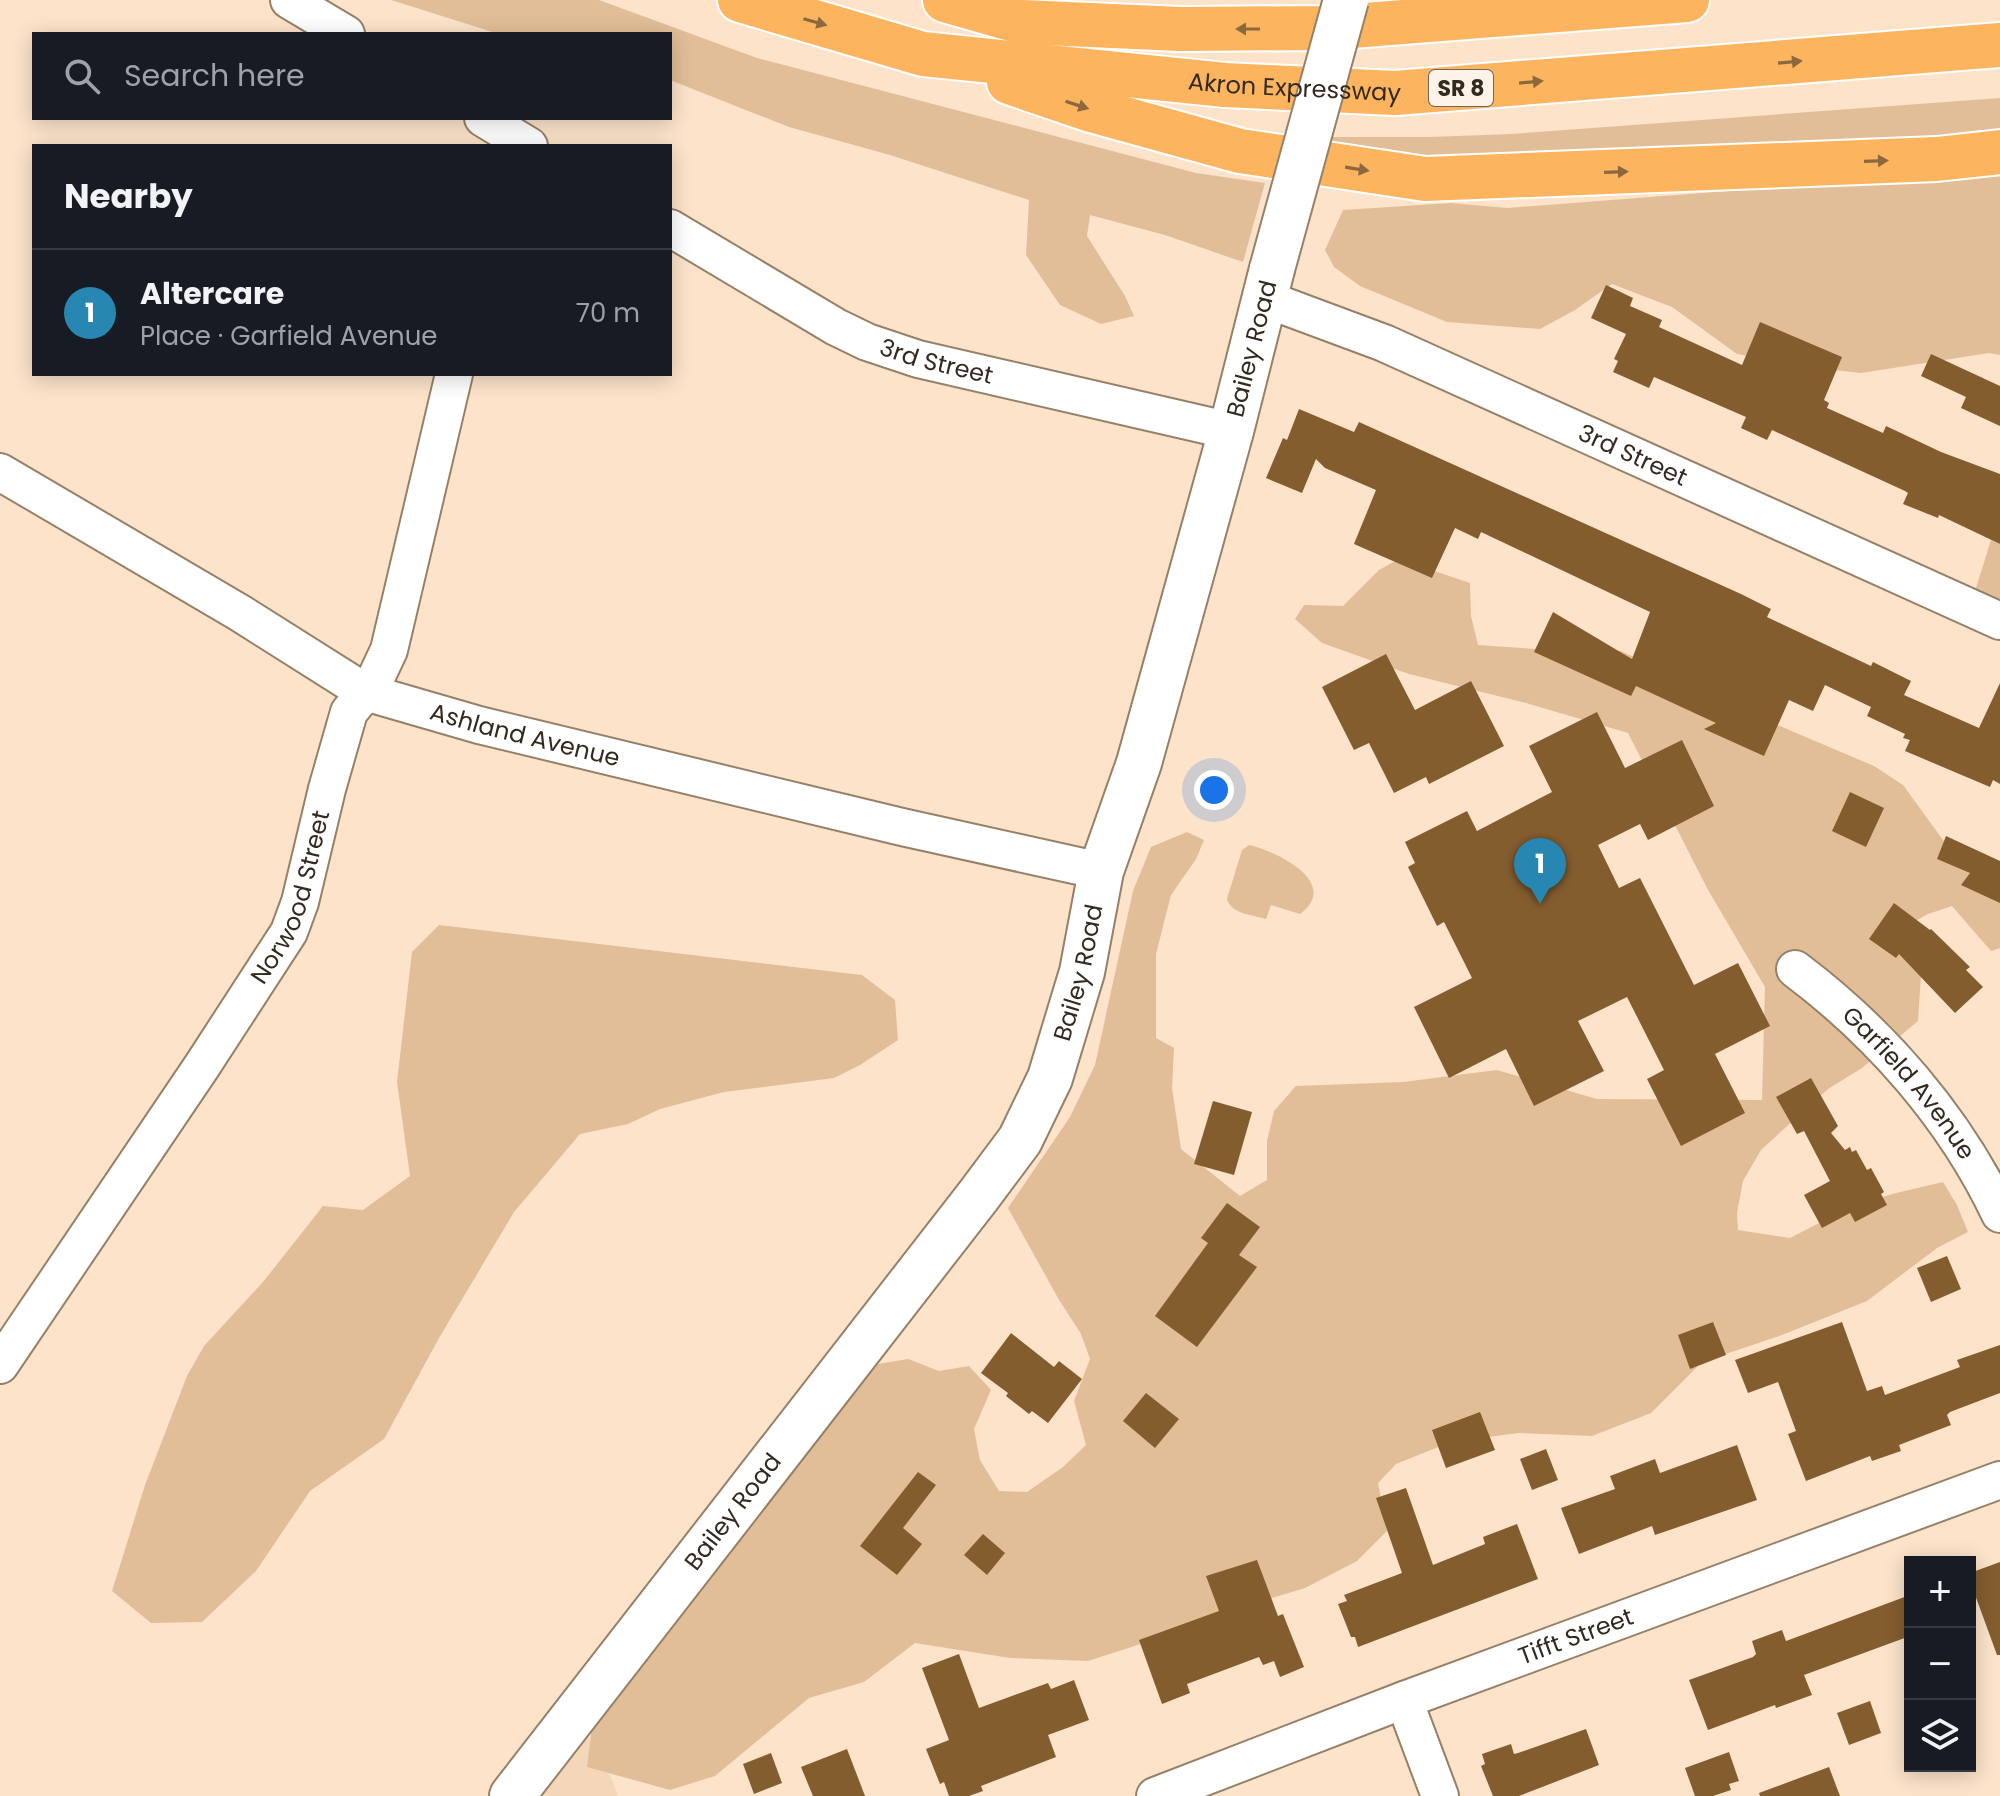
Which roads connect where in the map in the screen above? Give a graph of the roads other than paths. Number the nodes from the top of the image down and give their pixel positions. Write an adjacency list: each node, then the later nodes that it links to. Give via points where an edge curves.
1 (289, 0): 7 (street)
2 (740, 0): 9 (highway, Akron Expressway / SR 8, one-way to 9)
3 (945, 0): 6 (highway, one-way to 3, via 1180,29 1022,22)
4 (1491, 0): 6 (highway)
5 (1687, 0): 6 (highway)
6 (1336, 14): 12 (street, Bailey Road, bridge)
7 (343, 32)
8 (2000, 45): 9 (highway, Akron Expressway / SR 8, one-way to 8, via 1225,85 1395,93)
9 (923, 54): 10 (highway, one-way to 10, via 1088,109 1240,151 1425,179 1937,159)
10 (2000, 152)
11 (672, 229): 14 (street, 3rd Street, via 867,342 933,363)
12 (1267, 284): 14 (street, Bailey Road); 16 (street, 3rd Street, via 1381,342)
13 (454, 376): 17 (street, Norwood Street, via 389,650)
14 (1231, 431): 18 (street, Bailey Road, via 1139,763)
15 (0, 472): 17 (street, Ashland Avenue)
16 (2000, 621)
17 (365, 692): 18 (street, Ashland Avenue, via 510,733); 21 (street, Norwood Street, via 349,712 289,932)
18 (1101, 871): 24 (street, Bailey Road, via 1082,972 1059,1049 1020,1140)
19 (1795, 969): 20 (street, Garfield Avenue, via 1835,999 1927,1095)
20 (2000, 1214)
21 (0, 1363)
22 (2000, 1480): 23 (street, Tifft Street)
23 (1404, 1700): 25 (street, Tifft Street); 26 (street)
24 (512, 1796)
25 (1155, 1796)
26 (1440, 1796)

